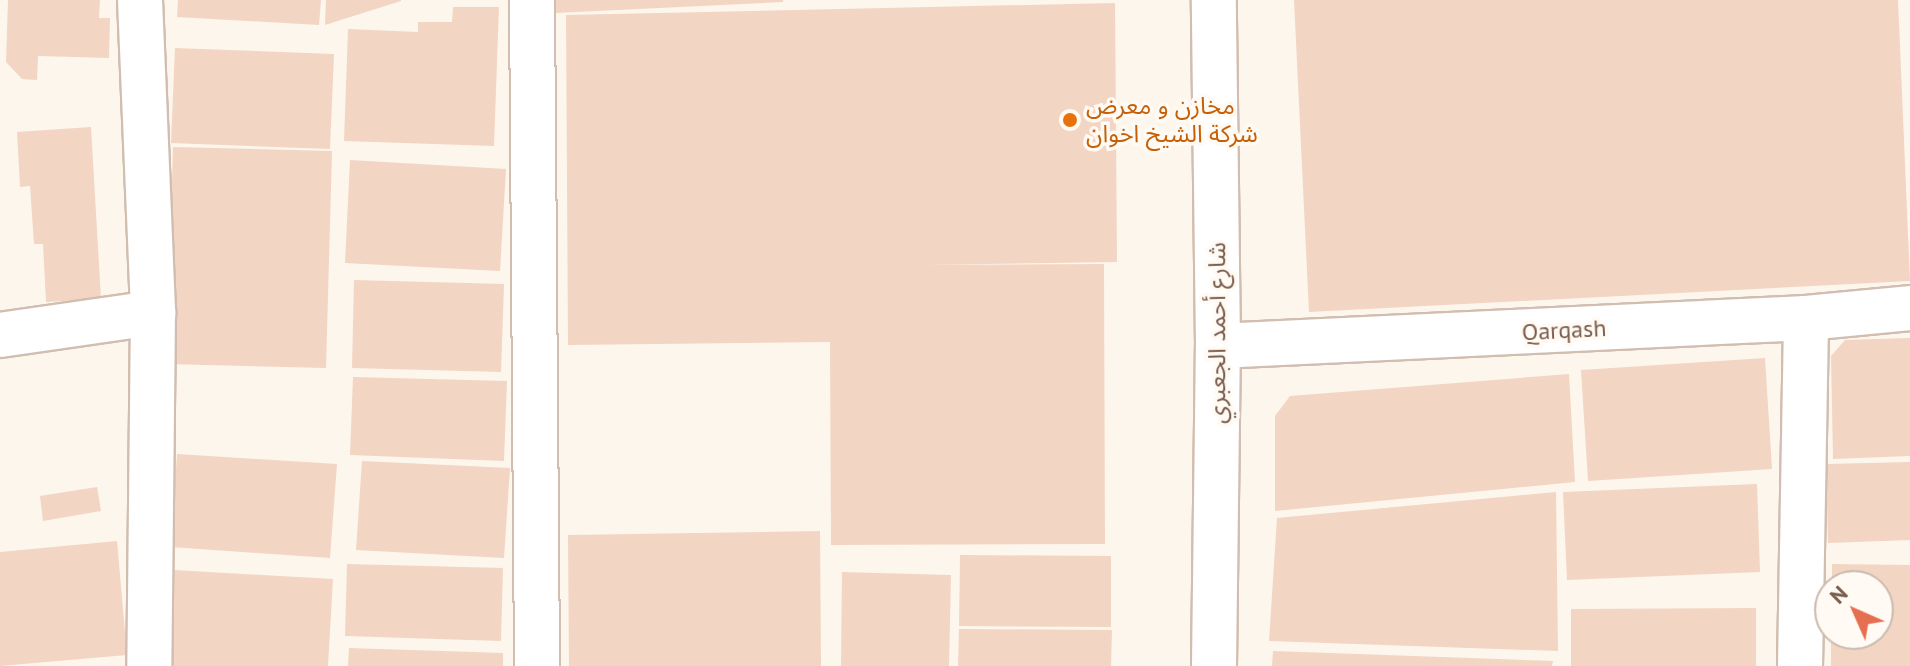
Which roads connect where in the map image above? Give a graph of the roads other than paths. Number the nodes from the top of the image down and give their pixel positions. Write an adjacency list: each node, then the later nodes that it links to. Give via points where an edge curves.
1 (140, 0): 5 (street)
2 (532, 0): 10 (street)
3 (1214, 0): 8 (street, شارع أحمد الجعبري)
4 (1910, 308): 6 (street, Qarqash)
5 (153, 313): 7 (street); 9 (street)
6 (1806, 318): 8 (street, Qarqash); 12 (street)
7 (0, 335)
8 (1218, 346): 11 (street, شارع أحمد الجعبري)
9 (149, 666)
10 (537, 666)
11 (1214, 666)
12 (1800, 666)

